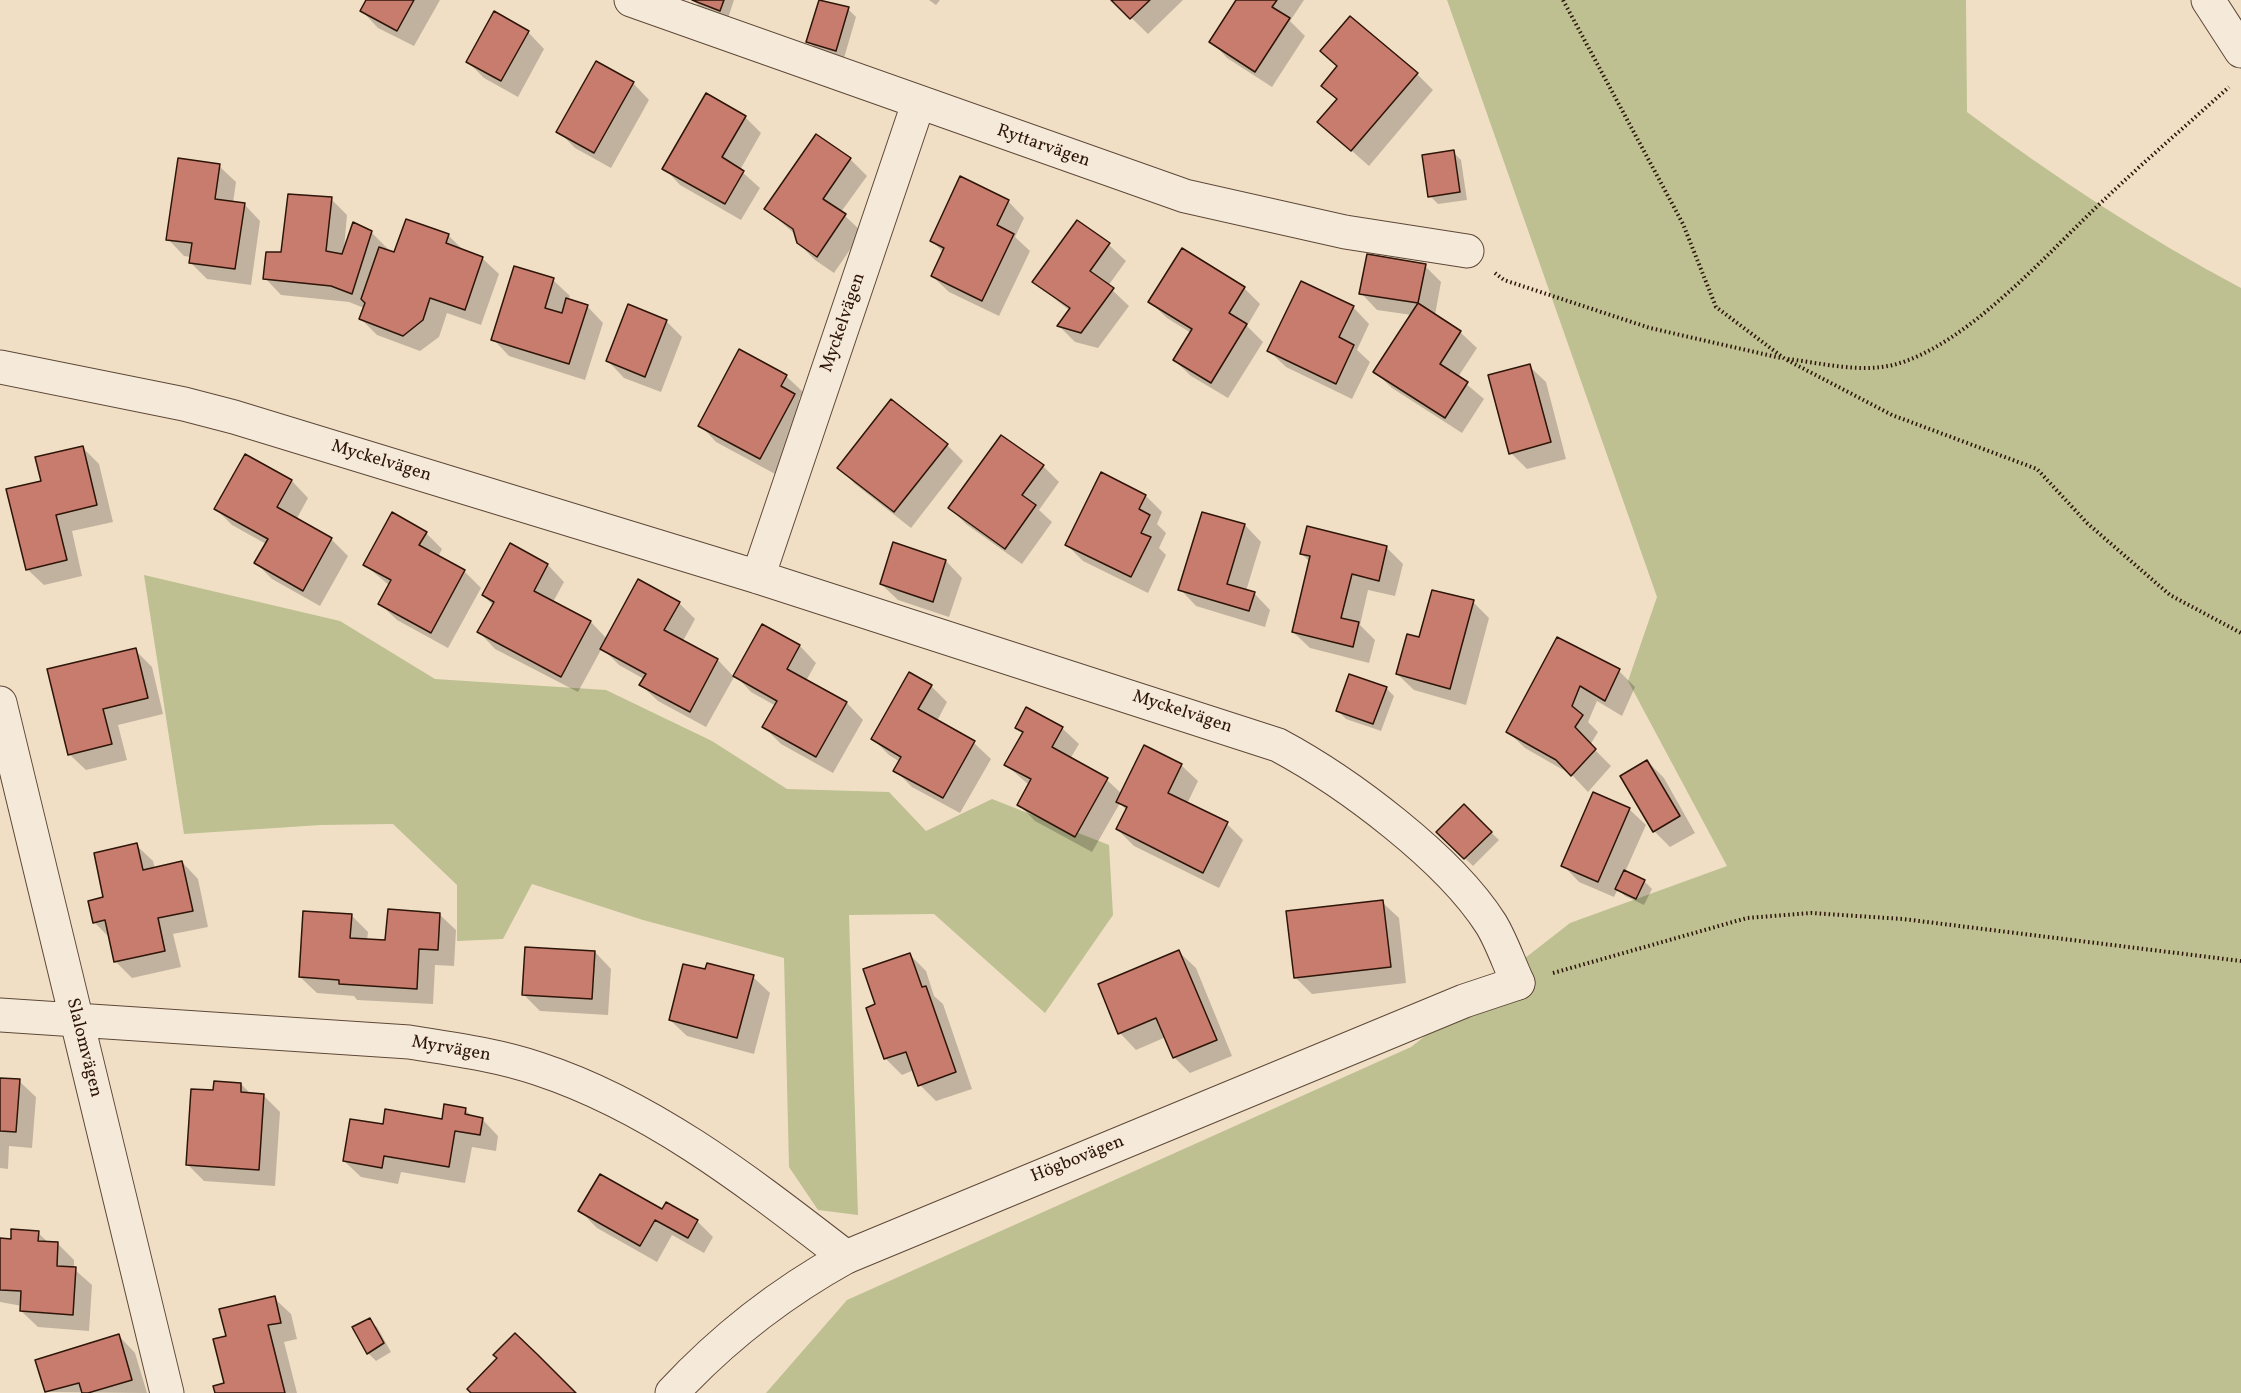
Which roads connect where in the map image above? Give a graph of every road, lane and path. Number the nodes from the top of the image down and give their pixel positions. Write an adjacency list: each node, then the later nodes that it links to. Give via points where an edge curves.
1 (631, 0): 6 (street, Ryttarvägen)
2 (1563, 0): 8 (path, via 1683,224 1716,307)
3 (2208, 0): 4 (street)
4 (2241, 51)
5 (2233, 84): 8 (path, via 2123,181 1990,308 1934,348 1892,365 1861,368)
6 (918, 104): 7 (street, Ryttarvägen, via 1185,196 1345,232); 10 (street, Myckelvägen)
7 (1467, 251): 8 (path, via 1504,280 1650,328)
8 (1785, 359): 11 (path, via 1892,415 2037,469 2087,523 2170,595)
9 (0, 367): 10 (street, Myckelvägen, via 234,417)
10 (758, 577): 14 (street, Myckelvägen, via 1278,745 1344,785 1439,865 1492,926)
11 (2241, 633)
12 (0, 703): 16 (street, Slalomvägen)
13 (2241, 961): 14 (path, via 1903,919 1811,913 1747,918)
14 (1518, 983): 17 (street, Högbovägen, via 1464,1001)
15 (0, 1015): 16 (street, Myrvägen)
16 (76, 1019): 17 (street, Myrvägen, via 410,1042 538,1068 609,1096 667,1128 773,1200); 18 (street, Slalomvägen)
17 (846, 1257): 19 (street, Högbovägen, via 765,1308)
18 (167, 1393)
19 (672, 1393)

